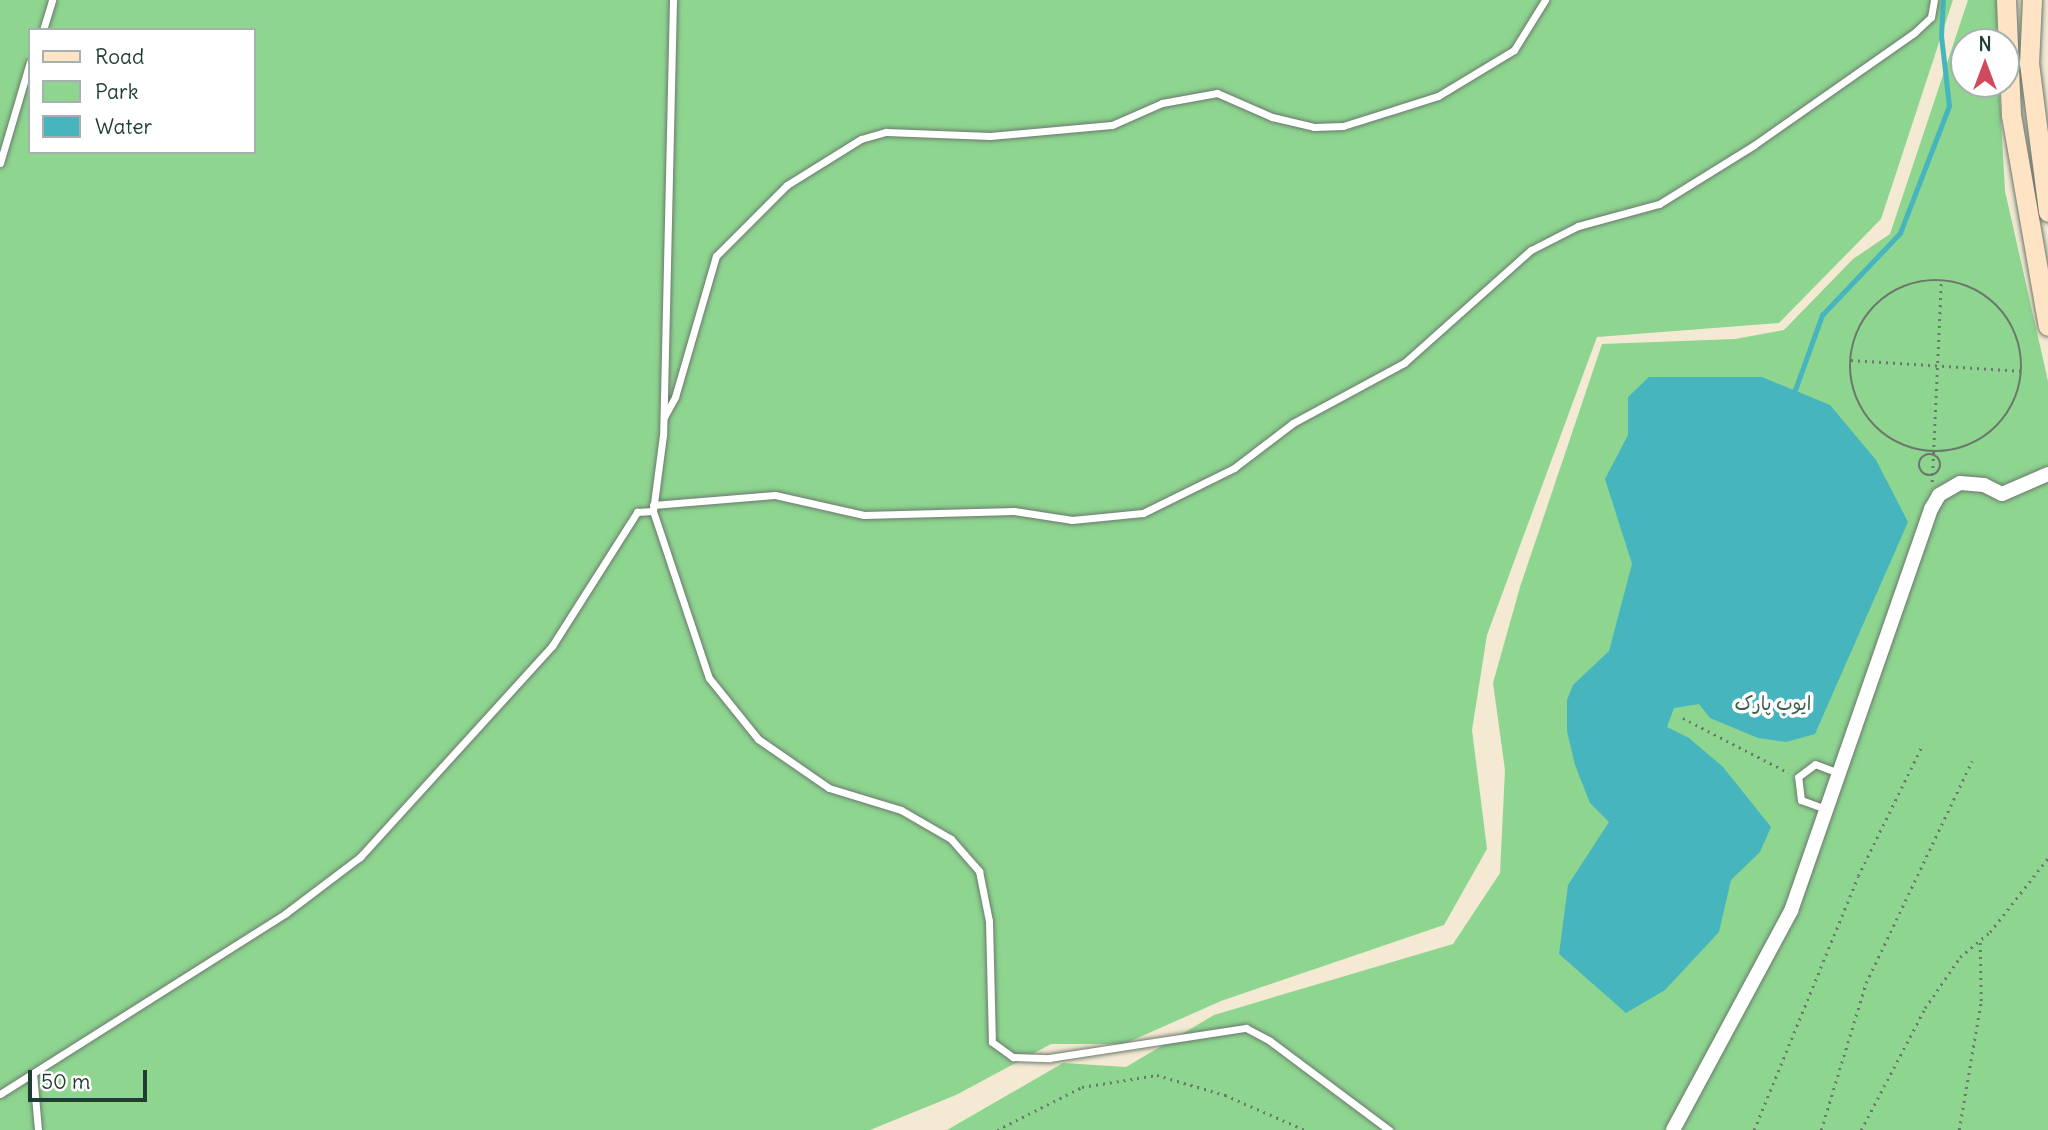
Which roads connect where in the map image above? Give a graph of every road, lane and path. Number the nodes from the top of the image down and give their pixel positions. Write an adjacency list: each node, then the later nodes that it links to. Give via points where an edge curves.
1 (52, 0): 7 (lane)
2 (673, 0): 16 (lane)
3 (1545, 0): 16 (lane, via 1514,50 1438,96 1343,126 1314,127 1272,117 1217,93 1162,103 1112,125 990,136 886,132 861,139 787,185 716,256 676,397)
4 (1934, 0): 21 (lane, via 1931,17 1914,33 1754,145 1659,204 1578,226 1531,250 1404,363 1293,423 1234,468 1143,513 1072,520 1014,511 864,515 775,495)
5 (2006, 0): 12 (main road, via 2011,115)
6 (2032, 0): 10 (main road, via 2029,63)
7 (44, 28)
8 (28, 69): 9 (lane)
9 (0, 163)
10 (2048, 212)
11 (1941, 280): 13 (path, via 1897,289 1879,301 1864,318); 14 (path); 15 (path, via 1967,285 1991,298 2009,319 2020,344)
12 (2048, 326)
13 (1850, 360): 14 (path); 17 (path, via 1858,404 1871,423 1888,438)
14 (1936, 365): 15 (path); 17 (path)
15 (2022, 371): 17 (path, via 2013,403 1994,430 1975,443)
16 (664, 417): 21 (lane)
17 (1931, 453): 19 (path); 19 (path, via 1941,465); 19 (path, via 1921,459 1919,467)
18 (2048, 474): 20 (street, via 2011,493 1973,482 1960,483)
19 (1930, 477): 20 (path)
20 (1940, 495): 25 (street)
21 (653, 508): 30 (lane, via 637,512 552,646 360,857 286,913); 35 (lane, via 709,678 758,739 829,789 901,810 951,839 979,871 989,921 992,1042 1013,1058 1049,1058 1246,1028)
22 (1684, 718): 26 (path)
23 (1923, 744): 37 (path, via 1858,876)
24 (1972, 761): 38 (path, via 1866,983)
25 (1836, 772): 26 (lane, via 1815,764); 27 (street)
26 (1798, 777): 27 (lane, via 1801,800)
27 (1823, 808): 36 (street, via 1791,911)
28 (2048, 858): 29 (path)
29 (1980, 941): 39 (path, via 1960,957 1925,1008); 40 (path, via 1981,1001)
30 (33, 1073): 31 (lane); 32 (lane)
31 (0, 1094)
32 (38, 1130)
33 (997, 1130): 34 (path, via 1082,1087 1157,1075 1225,1094)
34 (1306, 1130)
35 (1389, 1130)
36 (1673, 1130)
37 (1754, 1130)
38 (1821, 1130)
39 (1861, 1130)
40 (1959, 1130)

